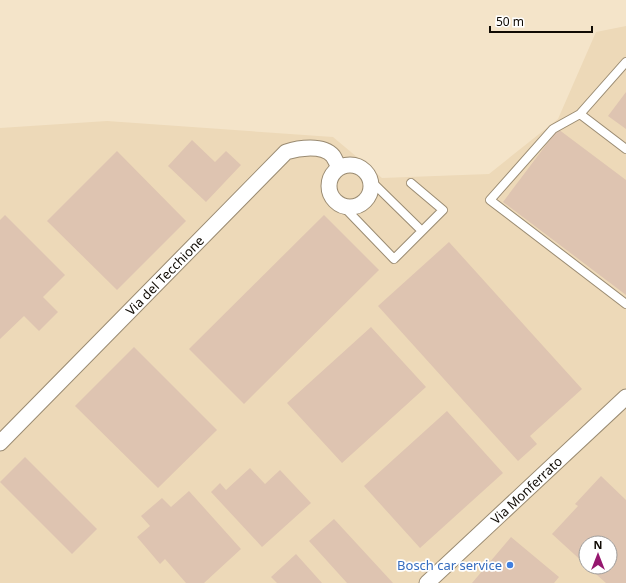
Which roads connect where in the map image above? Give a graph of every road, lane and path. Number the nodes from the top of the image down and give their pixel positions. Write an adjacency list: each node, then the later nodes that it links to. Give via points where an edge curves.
1 (626, 62): 2 (lane)
2 (580, 114): 3 (lane); 9 (lane, via 553,129 490,200)
3 (626, 149)
4 (339, 167): 5 (street, via 354,165 361,168); 7 (street, via 330,179 329,187 331,195); 11 (street, Via del Tecchione, via 332,155 322,150 296,148 286,152)
5 (370, 180): 7 (street, via 369,195 364,202 349,207); 8 (lane)
6 (411, 183): 8 (lane, via 443,210)
7 (342, 205): 8 (lane, via 394,259)
8 (422, 231)
9 (626, 304)
10 (626, 397): 12 (street, Via Monferrato)
11 (0, 443)
12 (431, 582)

